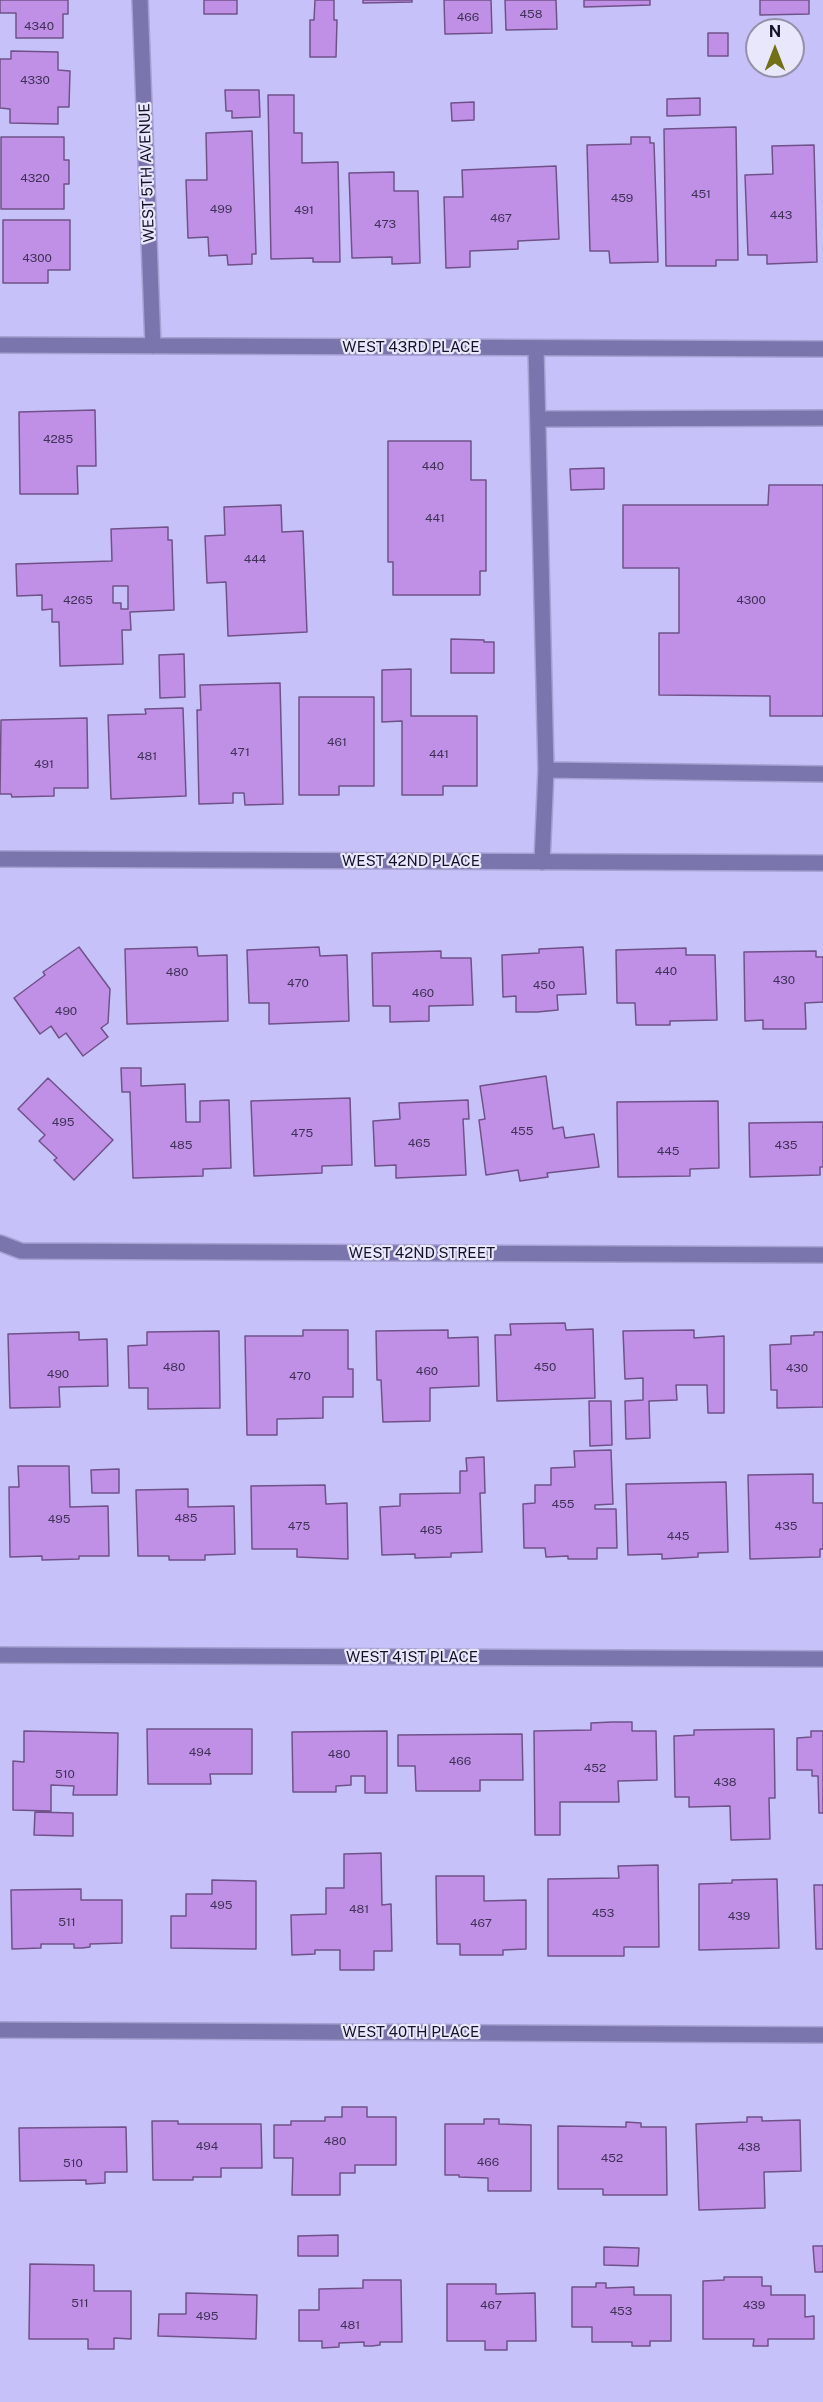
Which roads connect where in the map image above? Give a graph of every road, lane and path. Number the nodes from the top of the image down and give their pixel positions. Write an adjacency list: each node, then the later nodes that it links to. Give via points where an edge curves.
1 (140, 0): 3 (street, WEST 5TH AVENUE)
2 (0, 345): 3 (street, WEST 43RD PLACE)
3 (153, 346): 4 (street, WEST 43RD PLACE)
4 (536, 348): 5 (street, WEST 43RD PLACE); 6 (street)
5 (823, 349)
6 (539, 418): 7 (street); 8 (street)
7 (823, 418)
8 (546, 770): 9 (street); 11 (street)
9 (823, 774)
10 (0, 859): 11 (street, WEST 42ND PLACE)
11 (542, 862): 12 (street, WEST 42ND PLACE)
12 (823, 863)
13 (0, 1243): 14 (street, WEST 42ND STREET, via 21,1251)
14 (823, 1256)
15 (0, 1654): 16 (street, WEST 41ST PLACE)
16 (823, 1659)
17 (0, 2030): 18 (street, WEST 40TH PLACE)
18 (823, 2035)

